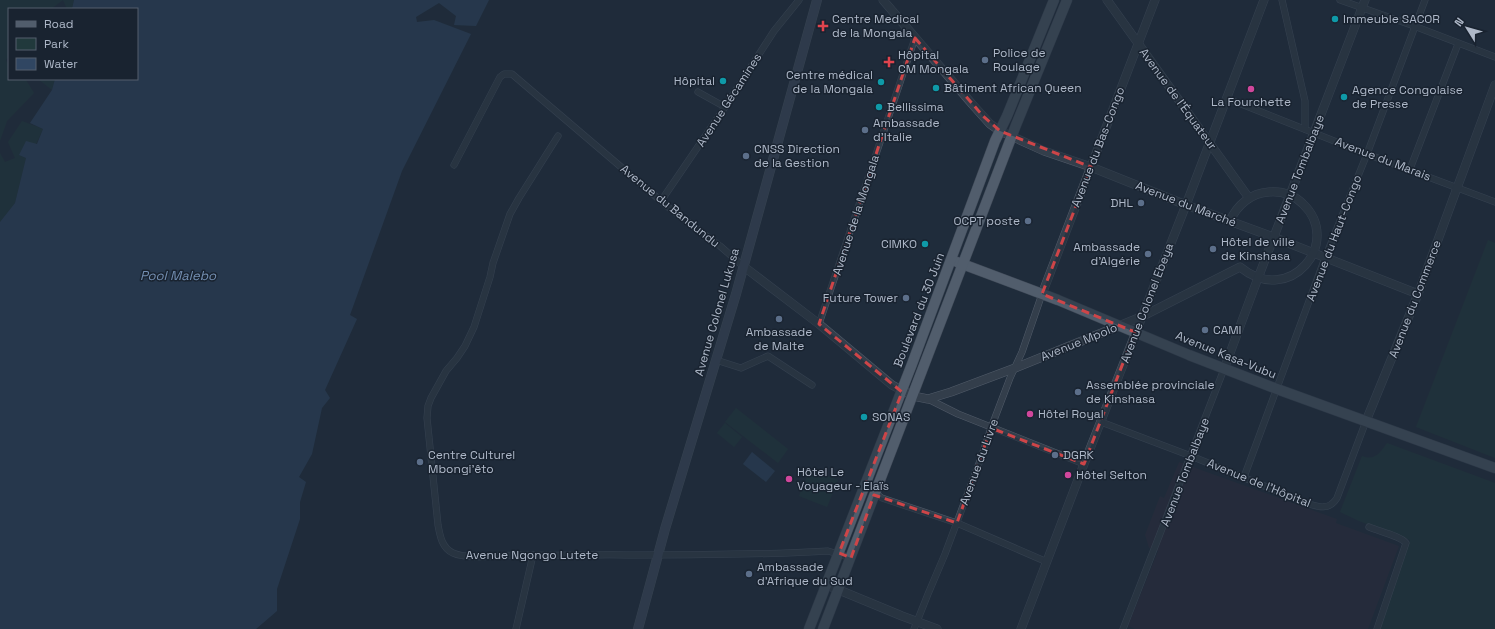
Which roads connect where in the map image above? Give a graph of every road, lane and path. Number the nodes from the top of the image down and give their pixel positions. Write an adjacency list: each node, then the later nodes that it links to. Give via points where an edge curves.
1 (799, 0): 21 (street, Avenue Gécamines, via 774,31)
2 (817, 0): 44 (main road, Avenue Colonel Lukusa)
3 (883, 0): 14 (street, Avenue du Marché)
4 (1054, 0): 23 (main road, Boulevard du 30 Juin)
5 (1067, 0): 26 (main road, Boulevard du 30 Juin)
6 (1107, 0): 15 (street, Avenue de l'Équateur)
7 (1155, 0): 15 (street, Avenue du Bas-Congo)
8 (1264, 0): 20 (street, Avenue Colonel Ebeya)
9 (1282, 0): 22 (street, via 1305,101)
10 (1340, 0): 12 (street)
11 (1425, 0): 13 (street, Avenue du Haut-Congo)
12 (1363, 4): 13 (street); 24 (street, Avenue Tombalbaye)
13 (1414, 26): 16 (street); 28 (street, Avenue du Haut-Congo)
14 (915, 38): 23 (street, Avenue du Marché, via 979,112); 49 (street, Avenue de la Mongala)
15 (1138, 44): 27 (street, Avenue de l'Équateur); 30 (street, Avenue du Bas-Congo)
16 (1458, 44): 17 (street); 31 (street)
17 (1495, 58)
18 (1495, 85): 32 (street, Avenue du Commerce)
19 (698, 92): 21 (street)
20 (1226, 98): 22 (street, Avenue du Marais); 27 (street, Avenue Colonel Ebeya)
21 (725, 107): 35 (street, Avenue Gécamines)
22 (1306, 129): 24 (street, Avenue du Marais)
23 (1000, 131): 26 (street, Avenue du Marché); 42 (main road, Boulevard du 30 Juin)
24 (1315, 133): 28 (street, Avenue du Marais); 33 (street, Avenue Tombalbaye)
25 (558, 136): 72 (street, Avenue Ngongo Lutete, via 510,214 474,328 438,384 427,413 438,525 440,537 448,550 463,556)
26 (1012, 138): 30 (street, Avenue du Marché); 43 (main road, Boulevard du 30 Juin)
27 (1209, 144): 34 (street, Avenue de l'Équateur); 37 (street, Avenue Colonel Ebeya)
28 (1367, 154): 31 (street, Avenue du Marais); 41 (street, Avenue du Haut-Congo)
29 (454, 165): 35 (street, Avenue du Bandundu, via 500,77 508,73 516,76)
30 (1091, 167): 37 (street, Avenue du Marché); 46 (street, Avenue du Bas-Congo)
31 (1410, 169): 32 (street, Avenue du Marais)
32 (1458, 188): 36 (street, Avenue du Marais); 47 (street, Avenue du Commerce)
33 (1291, 195): 34 (street, via 1274,191); 39 (street, Avenue Tombalbaye); 40 (street, via 1306,207 1315,224 1316,239)
34 (1249, 198): 38 (street, via 1237,208)
35 (661, 201): 44 (street, Avenue du Bandundu)
36 (1495, 202)
37 (1186, 205): 38 (street, Avenue du Marché); 48 (street, Avenue Colonel Ebeya)
38 (1230, 221): 39 (street, Avenue du Marché)
39 (1273, 237): 40 (street, Avenue du Marché); 45 (street, Avenue Tombalbaye)
40 (1313, 253): 41 (street, Avenue du Marché); 45 (street, via 1304,267 1290,276 1274,280)
41 (1325, 258): 47 (street, Avenue du Marché); 56 (street, Avenue du Haut-Congo)
42 (951, 260): 43 (main road, Avenue Kasa-Vubu); 57 (main road, Boulevard du 30 Juin)
43 (963, 264): 46 (main road, Avenue Kasa-Vubu); 58 (main road, Boulevard du 30 Juin)
44 (743, 266): 49 (street, Avenue du Bandundu); 52 (main road, Avenue Colonel Lukusa)
45 (1258, 278): 48 (street, Avenue Mpolo, via 1240,267); 54 (street, Avenue Tombalbaye)
46 (1042, 294): 50 (main road, Avenue Kasa-Vubu); 53 (street, Avenue du Livre)
47 (1418, 294): 60 (street, Avenue du Commerce)
48 (1141, 317): 50 (street, Avenue Mpolo); 51 (street, Avenue Colonel Ebeya)
49 (819, 324): 57 (street, Avenue du Bandundu)
50 (1119, 326): 51 (main road, Avenue Kasa-Vubu); 53 (street, Avenue Mpolo)
51 (1135, 332): 54 (main road, Avenue Kasa-Vubu); 61 (street, Avenue Colonel Ebeya)
52 (716, 360): 55 (street, via 741,368 768,356); 73 (main road, Avenue Colonel Lukusa)
53 (1015, 368): 59 (street, Avenue Mpolo); 62 (street, Avenue du Livre)
54 (1224, 369): 56 (main road, Avenue Kasa-Vubu); 63 (street, Avenue Tombalbaye)
55 (812, 386)
56 (1277, 389): 60 (main road, Avenue Kasa-Vubu); 66 (street, Avenue du Haut-Congo)
57 (902, 392): 58 (street, Avenue du Bandundu); 71 (main road, Boulevard du 30 Juin)
58 (913, 396): 59 (street, Avenue Mpolo); 67 (main road, Boulevard du 30 Juin)
59 (928, 399): 62 (street)
60 (1366, 421): 65 (main road, Avenue Kasa-Vubu); 68 (street, Avenue du Commerce, via 1340,492 1334,503)
61 (1101, 422): 63 (street, Avenue de l’Hôpital); 64 (street, Avenue Colonel Ebeya)
62 (991, 428): 64 (street); 69 (street, Avenue du Livre)
63 (1191, 456): 66 (street, Avenue de l’Hôpital); 85 (street, Avenue Tombalbaye)
64 (1084, 464): 75 (street, Avenue Colonel Ebeya)
65 (1495, 468)
66 (1244, 477): 68 (street, Avenue de l’Hôpital, via 1316,506)
67 (875, 493): 69 (street, via 882,498); 74 (main road, Boulevard du 30 Juin)
68 (1328, 507)
69 (957, 523): 75 (street); 78 (street, Avenue du Livre)
70 (1369, 527): 86 (street, via 1400,538 1405,541 1406,547)
71 (839, 553): 73 (street, Avenue Ngongo Lutete); 74 (street, Avenue Ngongo Lutete); 76 (main road, Boulevard du 30 Juin)
72 (533, 555): 73 (street, Avenue Ngongo Lutete); 79 (street)
73 (658, 556): 80 (main road, Avenue Colonel Lukusa)
74 (850, 558): 77 (main road, Boulevard du 30 Juin)
75 (1047, 562): 84 (street, Avenue Colonel Ebeya)
76 (827, 585): 77 (street); 81 (main road, Boulevard du 30 Juin)
77 (838, 589): 78 (street); 82 (main road, Boulevard du 30 Juin)
78 (916, 626): 83 (street)
79 (516, 629)
80 (638, 629)
81 (810, 629)
82 (823, 629)
83 (937, 629)
84 (1021, 629)
85 (1123, 629)
86 (1377, 629)

